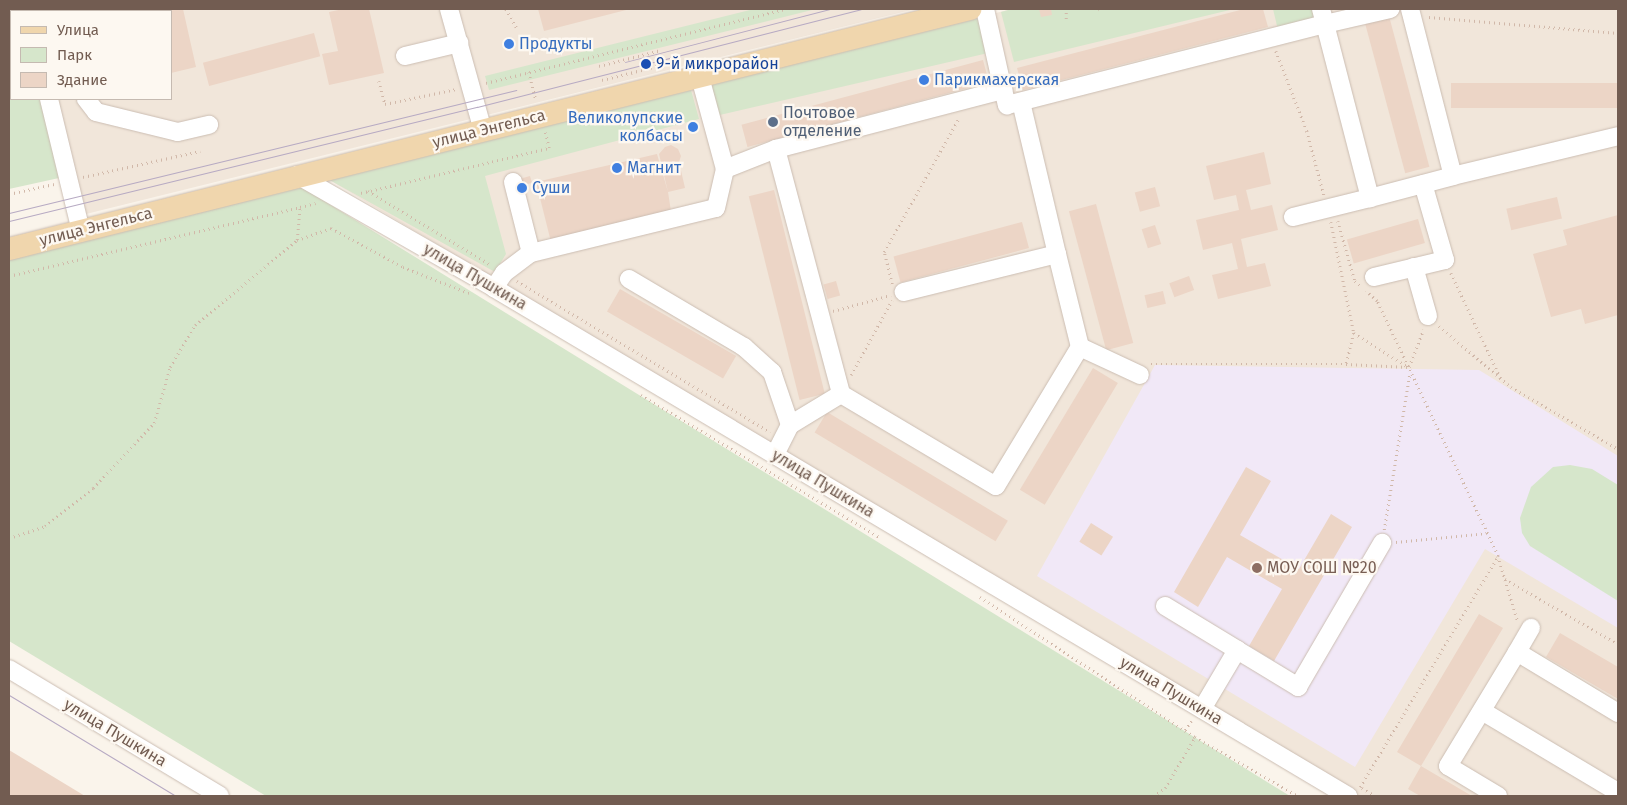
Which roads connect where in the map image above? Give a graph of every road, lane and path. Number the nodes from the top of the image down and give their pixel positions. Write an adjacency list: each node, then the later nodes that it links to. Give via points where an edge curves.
1 (449, 9): 14 (street)
2 (506, 9): 12 (path)
3 (785, 9): 19 (path)
4 (970, 9): 20 (main road, улица Энгельса)
5 (985, 9): 24 (street)
6 (1066, 9): 11 (path)
7 (1390, 9): 9 (street)
8 (1410, 9): 38 (street)
9 (1323, 16): 29 (street); 44 (street)
10 (1429, 17): 13 (path)
11 (1066, 19)
12 (518, 30)
13 (1618, 33)
14 (459, 43): 16 (street); 23 (street)
15 (661, 50): 18 (path)
16 (405, 56)
17 (665, 64): 21 (path)
18 (600, 66)
19 (529, 72): 23 (path); 28 (path)
20 (700, 77): 31 (main road, улица Энгельса); 36 (street)
21 (602, 80)
22 (379, 81): 23 (path, via 385,104)
23 (471, 86): 31 (street)
24 (1004, 90): 25 (street); 29 (street, via 1007,105)
25 (970, 99): 34 (street); 59 (path, via 884,252)
26 (49, 100): 39 (street)
27 (87, 100): 30 (street, via 96,112 178,132)
28 (537, 101)
29 (1021, 102): 52 (street)
30 (209, 125)
31 (483, 131): 37 (main road, улица Энгельса)
32 (544, 131): 43 (path, via 549,148)
33 (1618, 136): 38 (street)
34 (776, 149): 36 (street); 61 (street)
35 (200, 151): 39 (path)
36 (726, 169): 51 (street, via 716,208)
37 (296, 176): 43 (street, улица Пушкина); 48 (main road, улица Энгельса)
38 (1453, 176): 41 (street)
39 (67, 181): 42 (path); 48 (street)
40 (513, 182): 51 (street)
41 (1423, 184): 44 (street); 53 (street)
42 (9, 194)
43 (340, 197): 46 (path); 58 (street, улица Пушкина)
44 (1370, 198): 45 (street)
45 (1334, 206): 47 (street); 66 (path, via 1355,281 1377,301)
46 (300, 207): 49 (path); 55 (path)
47 (1292, 217)
48 (81, 231): 50 (main road, улица Энгельса)
49 (297, 240): 60 (path, via 331,228 403,267); 74 (path, via 195,325 170,367 154,423 93,488 45,526)
50 (9, 249)
51 (531, 253): 58 (street, via 504,272)
52 (1057, 254): 59 (street); 64 (street)
53 (1445, 260): 54 (street); 67 (path)
54 (1414, 267): 56 (street); 62 (street)
55 (9, 276)
56 (1374, 276)
57 (629, 279): 70 (street, via 744,347 772,372)
58 (494, 288): 72 (street, улица Пушкина)
59 (900, 293): 61 (path); 69 (path)
60 (473, 295)
61 (820, 314): 69 (street)
62 (1428, 316): 66 (path); 67 (path)
63 (1354, 333): 66 (path)
64 (1080, 347): 65 (street); 69 (street, via 996,486)
65 (1141, 369): 66 (path, via 1346,364)
66 (1410, 369): 73 (path); 76 (path)
67 (1502, 380): 71 (path)
68 (632, 390): 75 (path)
69 (841, 394): 70 (street)
70 (790, 425): 72 (street)
71 (1618, 449)
72 (775, 455): 85 (street, улица Пушкина)
73 (1487, 533): 76 (path); 77 (path)
74 (9, 538)
75 (887, 541)
76 (1382, 543): 83 (street, via 1298,687)
77 (1498, 556): 78 (path); 90 (path)
78 (1505, 579): 81 (path); 82 (path)
79 (978, 595): 88 (path)
80 (1165, 606): 83 (street)
81 (1524, 640): 86 (street); 87 (street)
82 (1618, 644)
83 (1237, 650): 85 (street)
84 (9, 669): 89 (street, улица Пушкина)
85 (1202, 709): 90 (street, улица Пушкина)
86 (1482, 711): 91 (street); 95 (street, via 1448,766)
87 (1618, 713)
88 (1195, 737): 93 (path, via 1165,788); 94 (path)
89 (202, 792): 92 (street, улица Пушкина)
90 (1354, 792)
91 (1618, 792)
92 (220, 796)
93 (1153, 796)
94 (1298, 796)
95 (1498, 796)

